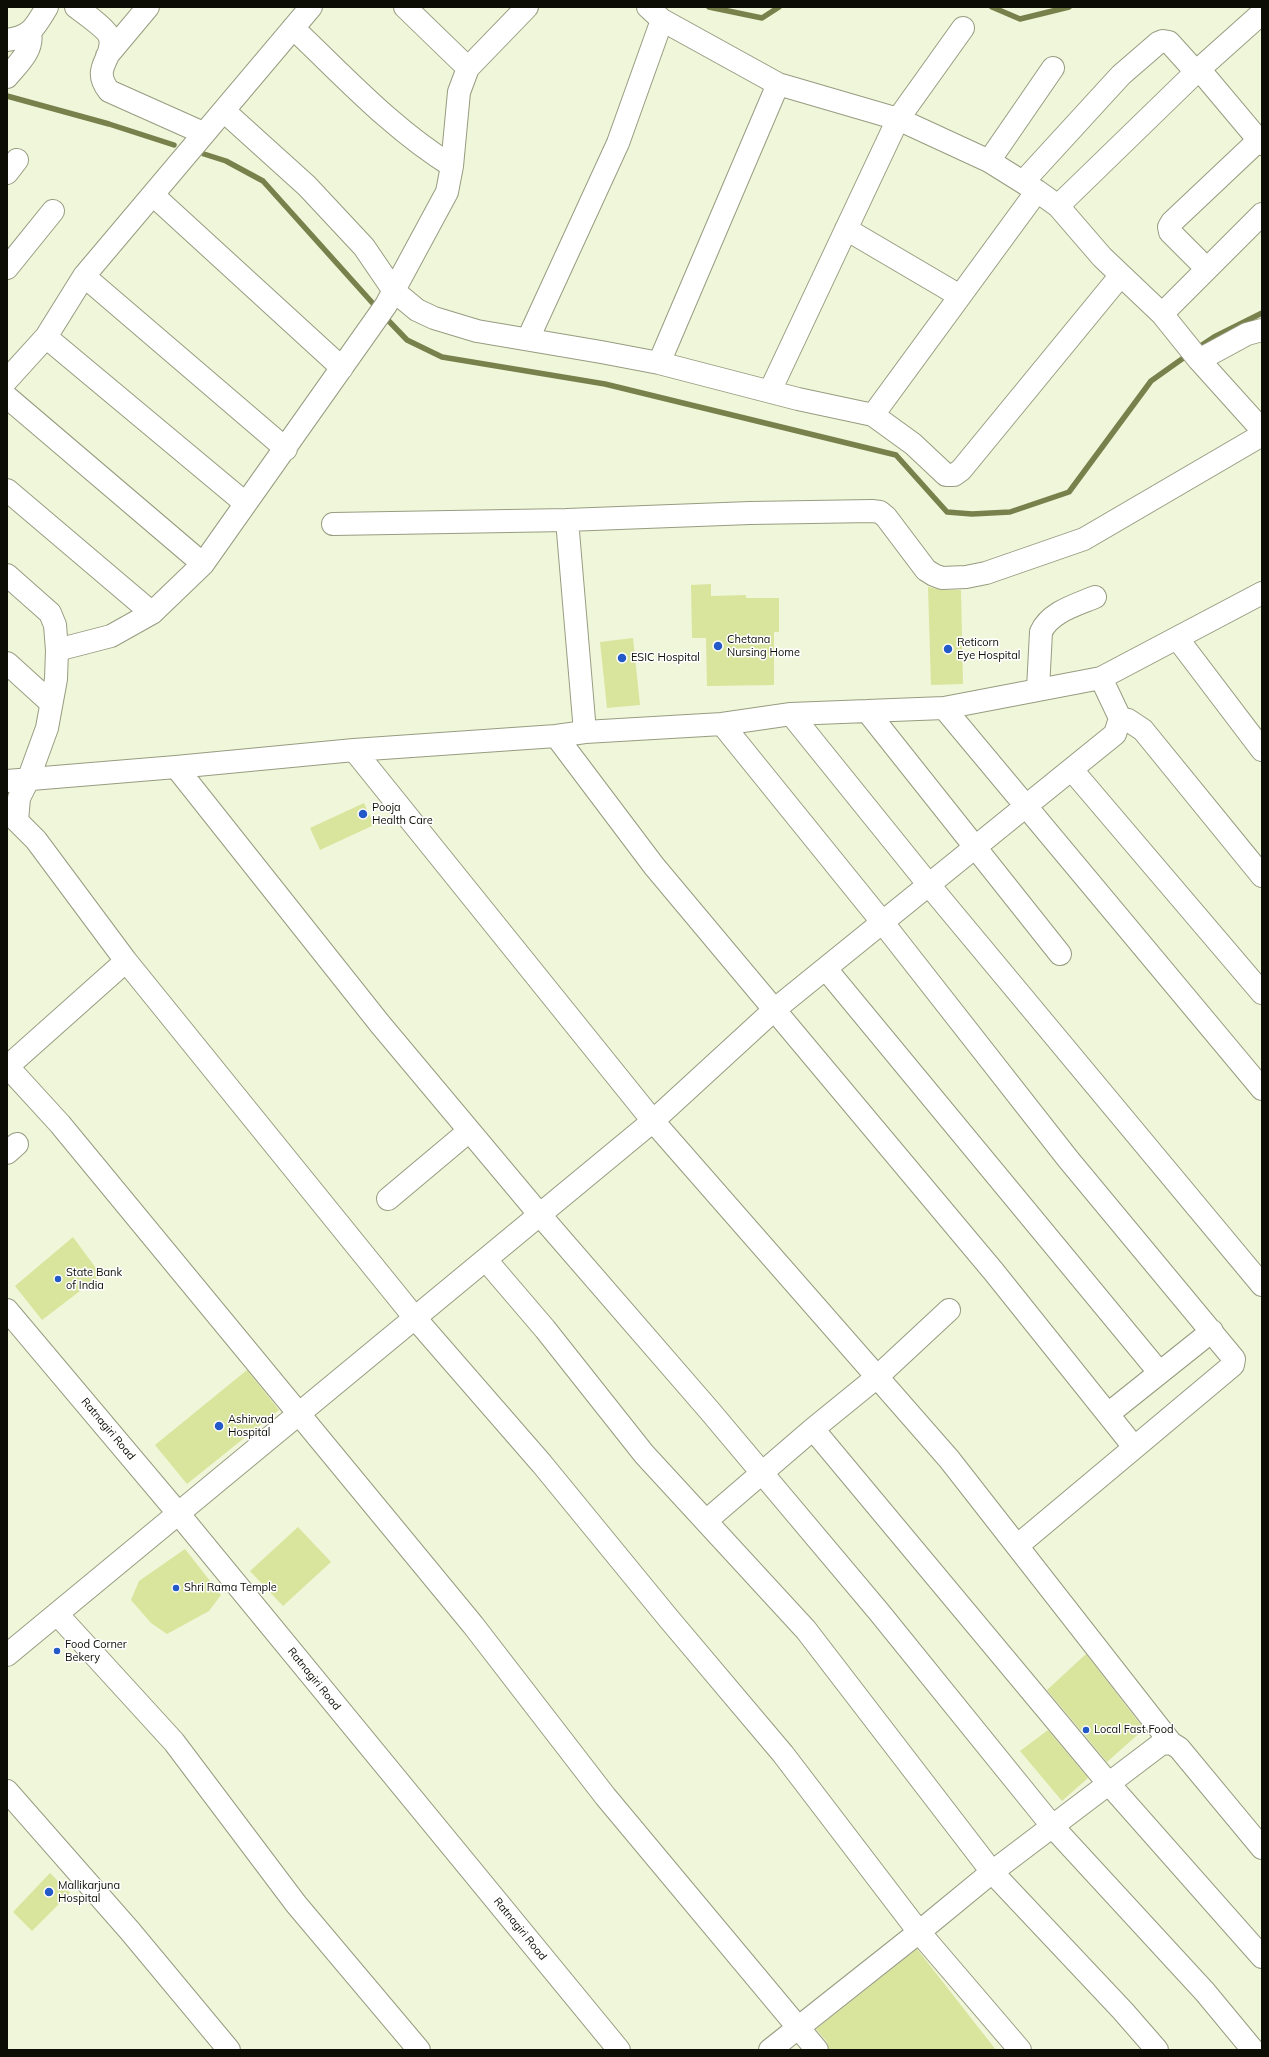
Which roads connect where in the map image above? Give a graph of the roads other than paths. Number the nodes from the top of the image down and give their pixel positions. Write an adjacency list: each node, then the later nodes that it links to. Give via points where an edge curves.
1 (47, 7): 11 (street)
2 (76, 7): 13 (street, via 107,32 110,38)
3 (148, 7): 13 (street)
4 (311, 7): 9 (street)
5 (405, 7): 14 (street)
6 (527, 7): 14 (street)
7 (1262, 13): 16 (street)
8 (655, 14): 18 (street); 40 (street, via 618,143)
9 (293, 28): 19 (street); 24 (street, via 398,127 426,150)
10 (963, 28): 20 (street)
11 (30, 33): 12 (street); 17 (street, via 30,47)
12 (7, 40)
13 (107, 56): 21 (street, via 102,79 109,91)
14 (468, 68): 24 (street, via 459,92)
15 (1053, 68): 23 (street)
16 (1198, 70): 22 (street); 25 (street, via 1169,42 1158,43 1121,75); 27 (street)
17 (7, 77)
18 (778, 84): 20 (street); 42 (street)
19 (224, 111): 21 (street); 36 (street, via 306,186 364,247)
20 (898, 119): 23 (street); 30 (street)
21 (203, 133): 26 (street)
22 (1261, 141): 32 (street, via 1169,227 1170,232)
23 (990, 161): 25 (street)
24 (452, 166): 36 (street, via 447,192)
25 (1030, 187): 27 (street); 35 (street)
26 (153, 194): 34 (street); 43 (street)
27 (1058, 206): 33 (street, via 1102,257)
28 (52, 211): 31 (street)
29 (1262, 214): 32 (street)
30 (846, 229): 35 (street); 45 (street)
31 (7, 268)
32 (1207, 269): 37 (street)
33 (1122, 275): 37 (street); 47 (street, via 961,470 954,475 946,475 913,444)
34 (84, 276): 39 (street); 50 (street)
35 (960, 296): 47 (street)
36 (385, 306): 40 (street, via 417,310 477,331); 43 (street)
37 (1162, 314): 41 (street)
38 (1262, 330): 41 (street)
39 (46, 337): 44 (street); 52 (street)
40 (528, 339): 42 (street)
41 (1192, 350): 48 (street)
42 (659, 363): 45 (street)
43 (342, 368): 50 (street)
44 (7, 380)
45 (770, 391): 47 (street)
46 (7, 397): 55 (street)
47 (873, 415)
48 (1262, 430)
49 (1262, 435): 53 (street, via 1084,539 986,573 966,577 934,575 926,570 886,518 880,512 872,510)
50 (286, 449): 52 (street)
51 (7, 490): 59 (street)
52 (245, 502): 55 (street)
53 (567, 520): 54 (street); 71 (street)
54 (333, 524)
55 (203, 564): 59 (street)
56 (7, 575): 61 (street, via 50,613 55,625)
57 (1262, 593): 60 (street)
58 (1095, 597): 64 (street, via 1050,618 1044,624 1041,632)
59 (152, 613): 61 (street, via 111,636)
60 (1177, 638): 63 (street); 74 (street)
61 (57, 650): 65 (street, via 56,679)
62 (7, 663): 65 (street)
63 (1101, 678): 64 (street); 69 (street)
64 (1038, 689): 66 (street)
65 (50, 702): 77 (street, via 47,728)
66 (944, 708): 67 (street); 79 (street)
67 (867, 711): 68 (street); 80 (street)
68 (791, 714): 70 (street); 82 (street)
69 (1120, 718): 76 (street, via 1115,734); 81 (street, via 1143,730)
70 (722, 724): 71 (street); 83 (street)
71 (585, 732): 72 (street)
72 (556, 736): 73 (street); 88 (street, via 654,866)
73 (354, 750): 75 (street); 91 (street)
74 (1262, 750)
75 (176, 767): 77 (street); 92 (street, via 380,1024)
76 (1072, 770): 79 (street); 87 (street)
77 (28, 780): 78 (street); 85 (street, via 19,798 17,821 36,840)
78 (7, 781)
79 (1027, 807): 80 (street); 90 (street)
80 (975, 848): 82 (street); 84 (street)
81 (1262, 876)
82 (929, 885): 83 (street); 96 (street)
83 (883, 923): 86 (street); 100 (street, via 1068,1159)
84 (1060, 954)
85 (126, 961): 89 (street); 99 (street)
86 (826, 969): 88 (street); 101 (street)
87 (1262, 993)
88 (774, 1010): 91 (street); 104 (street, via 994,1272)
89 (7, 1066): 103 (street, via 60,1124)
90 (1262, 1089)
91 (653, 1122): 94 (street); 102 (street)
92 (469, 1131): 93 (street); 94 (street)
93 (388, 1199)
94 (540, 1215): 95 (street); 107 (street)
95 (486, 1260): 99 (street); 109 (street, via 545,1329 644,1454)
96 (1262, 1285)
97 (7, 1310): 108 (street, Ratnagiri Road)
98 (949, 1310): 102 (street)
99 (415, 1318): 103 (street); 119 (street, via 542,1464 783,1754)
100 (1212, 1331): 101 (street); 106 (street, via 1234,1359 1232,1365)
101 (1159, 1372): 104 (street)
102 (877, 1378): 105 (street); 110 (street, via 949,1459)
103 (299, 1413): 108 (street); 121 (street, via 473,1625 605,1796)
104 (1108, 1414): 106 (street)
105 (814, 1429): 107 (street); 114 (street)
106 (1134, 1447): 110 (street)
107 (762, 1473): 109 (street); 116 (street, via 880,1612)
108 (178, 1513): 111 (street); 124 (street, Ratnagiri Road)
109 (706, 1521): 118 (street, via 806,1630)
110 (1017, 1546): 113 (street)
111 (57, 1614): 112 (street); 123 (street, via 174,1742 296,1904)
112 (7, 1655)
113 (1171, 1743): 114 (street, via 1161,1744); 117 (street, via 1179,1748)
114 (1109, 1784): 116 (street); 120 (street)
115 (7, 1791): 122 (street, via 130,1931)
116 (1053, 1827): 118 (street); 129 (street, via 1205,1992)
117 (1262, 1848)
118 (992, 1872): 119 (street); 128 (street, via 1123,2010)
119 (920, 1932): 121 (street); 127 (street)
120 (1262, 1957)
121 (798, 2027): 125 (street); 126 (street)
122 (229, 2050)
123 (419, 2050)
124 (619, 2050)
125 (770, 2050)
126 (817, 2050)
127 (1020, 2050)
128 (1157, 2050)
129 (1253, 2050)

